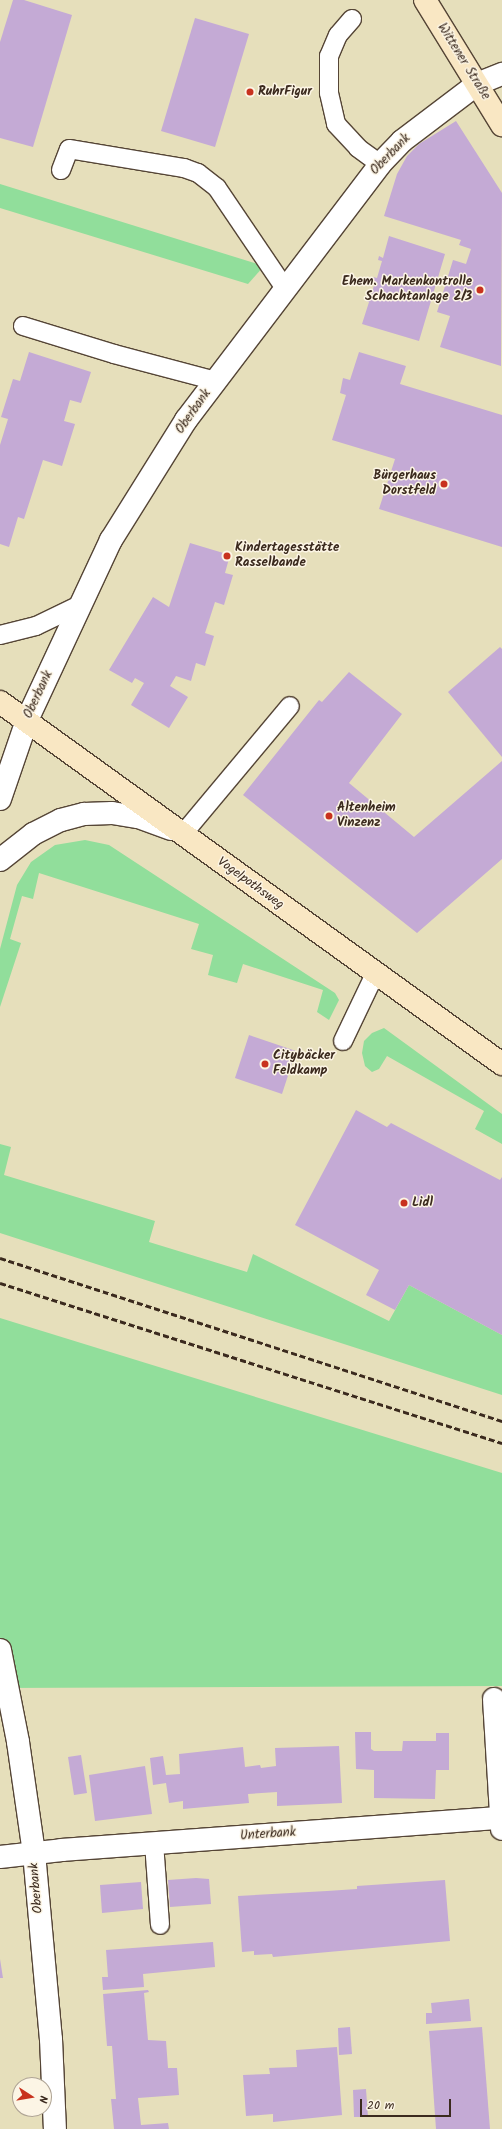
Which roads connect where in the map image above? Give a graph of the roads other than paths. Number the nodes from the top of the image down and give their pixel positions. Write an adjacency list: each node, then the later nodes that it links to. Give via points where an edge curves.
1 (425, 0): 4 (street, Wittener Straße)
2 (352, 19): 6 (lane, via 338,34 329,56 329,93 336,124 358,148)
3 (502, 74): 4 (street, Oberbank)
4 (477, 84): 5 (street, Wittener Straße); 6 (street, Oberbank, via 402,141)
5 (502, 125)
6 (380, 164): 8 (street, Oberbank)
7 (61, 170): 8 (lane, via 69,149 184,168 198,173 217,188)
8 (286, 290): 10 (street, Oberbank)
9 (23, 326): 10 (lane, via 114,354)
10 (216, 380): 11 (street, Oberbank, via 186,420 111,540)
11 (82, 604): 12 (lane, via 36,626); 15 (street, Oberbank)
12 (0, 635)
13 (0, 702): 15 (street, Vogelpothsweg)
14 (290, 706): 17 (lane)
15 (27, 720): 16 (street, Oberbank); 17 (street, Vogelpothsweg)
16 (0, 800)
17 (180, 833): 18 (street, via 131,816 112,813 84,814 61,820 33,834); 19 (street, Vogelpothsweg)
18 (0, 860)
19 (375, 974): 20 (lane); 21 (street, Vogelpothsweg)
20 (343, 1041)
21 (502, 1064)
22 (0, 1650): 26 (street, Oberbank, via 18,1742)
23 (494, 1699): 24 (street, Unterbank)
24 (502, 1824): 25 (street, Unterbank)
25 (154, 1843): 26 (street, Unterbank); 28 (lane)
26 (34, 1853): 27 (street, Unterbank); 29 (street, Oberbank, via 51,2039)
27 (0, 1857)
28 (160, 1925)
29 (55, 2129)

